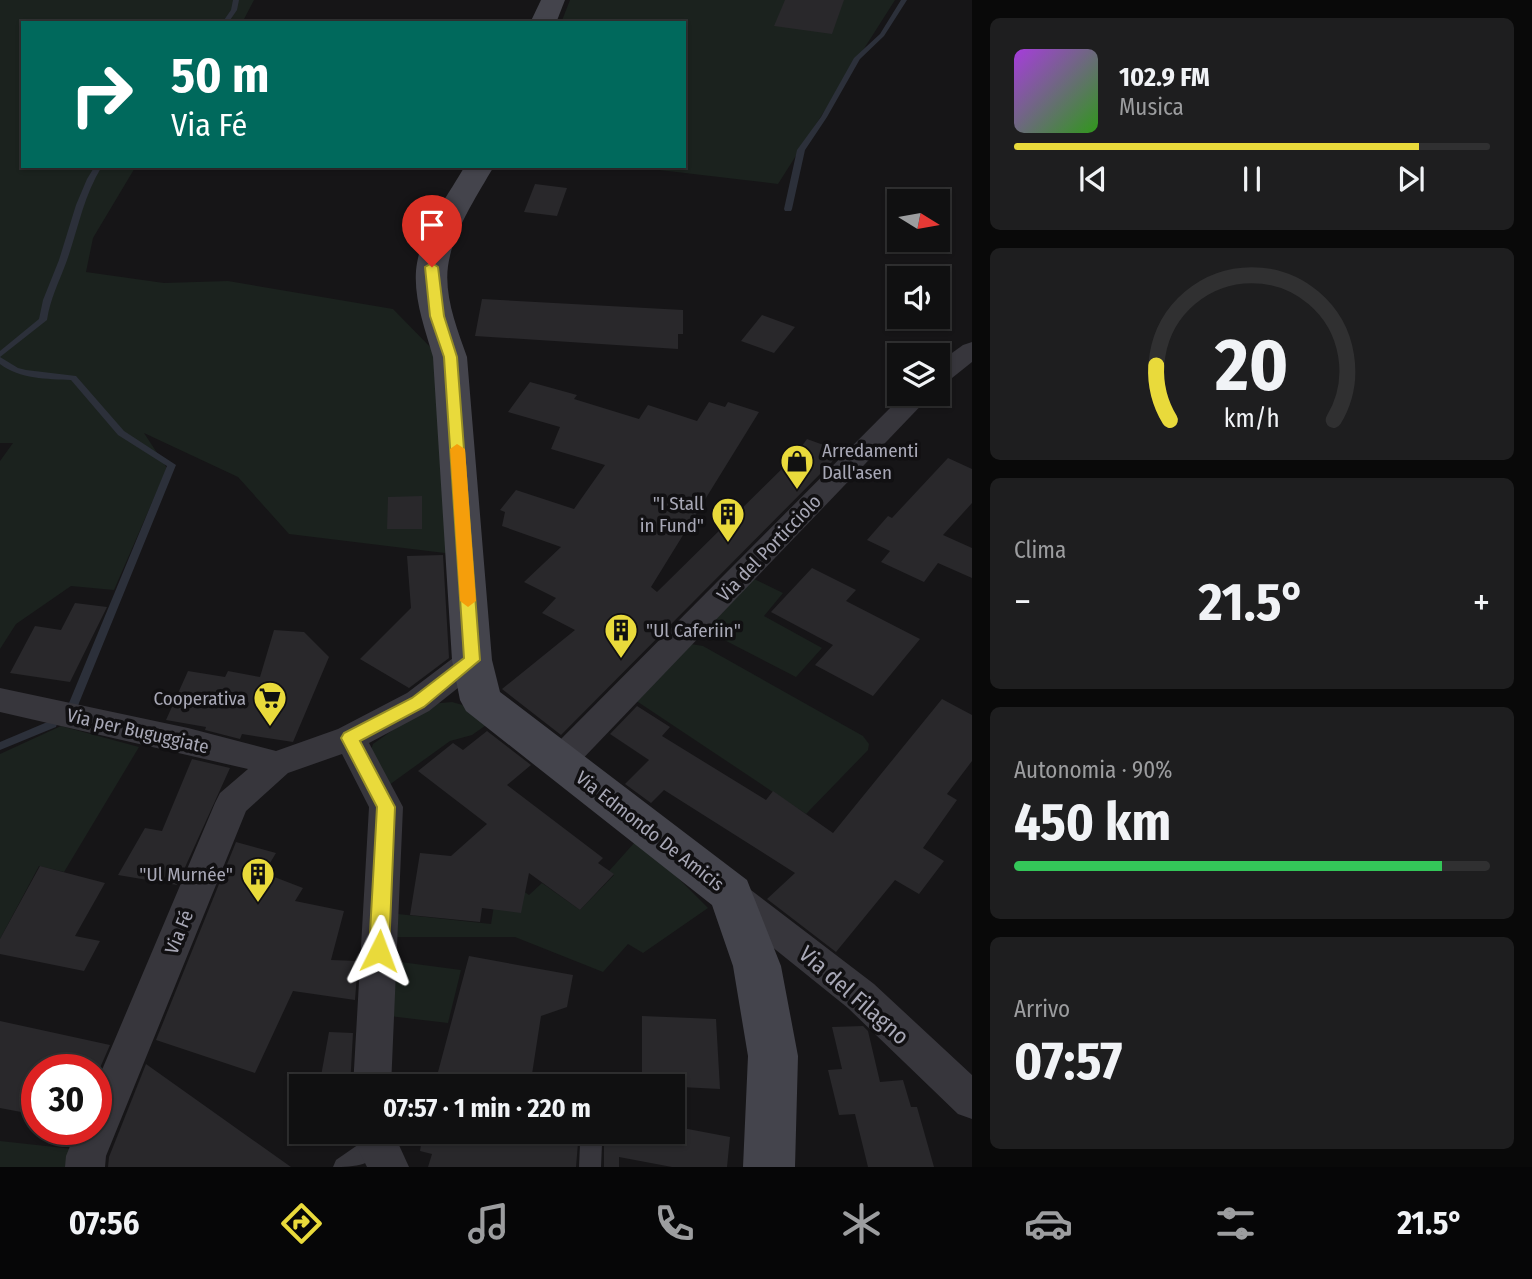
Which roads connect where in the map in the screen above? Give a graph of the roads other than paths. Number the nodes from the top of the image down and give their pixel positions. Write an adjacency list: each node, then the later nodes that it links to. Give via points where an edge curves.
1 (553, 0): 2 (street)
2 (544, 21)
3 (479, 168): 7 (street, Via Edmondo De Amicis, via 449,222 432,267 437,316 450,357)
4 (972, 350): 5 (street)
5 (950, 367)
6 (907, 406): 10 (street, Via del Porticciolo)
7 (472, 660): 9 (street, Via Fé, via 418,702); 10 (street, Via Edmondo De Amicis, via 481,700)
8 (0, 700): 11 (street, Via per Buguggiate)
9 (350, 738): 11 (street, Via Fé); 13 (street, via 386,807)
10 (560, 761): 12 (street, Via Edmondo De Amicis)
11 (276, 764): 17 (street, Via Fé, via 232,803)
12 (731, 894): 14 (street, Via del Filagno, via 861,996); 20 (street, Via Edmondo De Amicis, via 757,966 773,1056)
13 (373, 1074)
14 (972, 1101)
15 (591, 1144): 19 (lane)
16 (379, 1147): 18 (lane)
17 (85, 1167)
18 (344, 1167)
19 (590, 1167)
20 (769, 1167)

